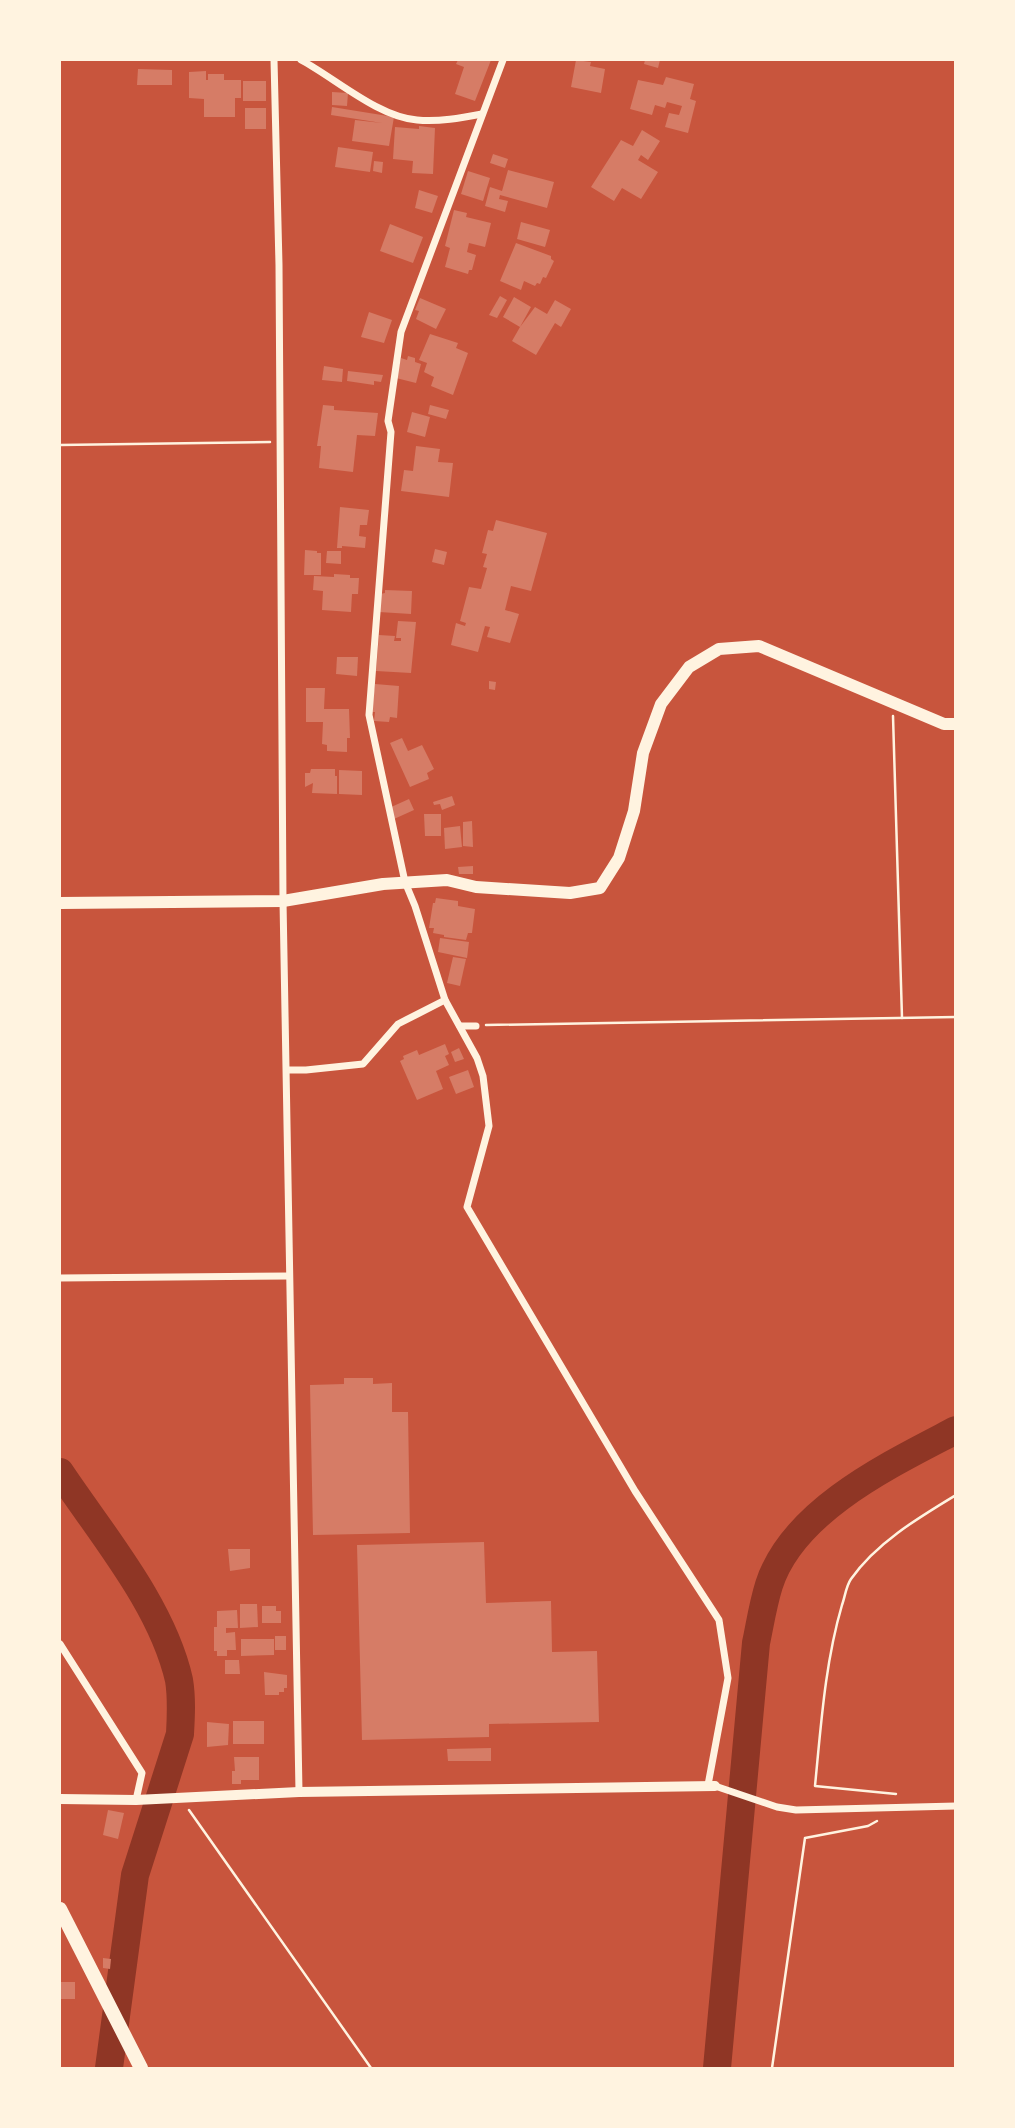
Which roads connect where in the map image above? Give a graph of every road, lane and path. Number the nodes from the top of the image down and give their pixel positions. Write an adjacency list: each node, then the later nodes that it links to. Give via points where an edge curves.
1 (274, 60): 5 (street)
2 (301, 60): 4 (street, via 389,112 415,120)
3 (503, 60): 4 (street)
4 (482, 114): 9 (street, via 401,332 388,421 391,432 369,715)
5 (279, 442): 6 (path); 10 (street)
6 (60, 444)
7 (893, 702): 8 (main road); 9 (main road, via 760,646 719,649 689,667 661,704 643,754 634,811 619,858 600,888 570,893 476,887 447,880); 13 (path)
8 (956, 724)
9 (405, 882): 10 (main road); 12 (street)
10 (283, 901): 11 (main road); 17 (street)
11 (60, 903)
12 (445, 1000): 15 (street); 17 (street, via 398,1024 363,1064)
13 (902, 1017): 14 (path); 16 (path)
14 (956, 1017)
15 (460, 1026): 16 (street); 22 (street, via 483,1076 489,1126 467,1207 635,1491 719,1620 728,1678)
16 (476, 1026)
17 (288, 1070): 18 (street)
18 (289, 1276): 19 (street); 23 (street)
19 (60, 1278)
20 (956, 1496): 27 (path, via 916,1519 849,1581 824,1694 815,1786 905,1795)
21 (60, 1644): 26 (street, via 142,1773)
22 (712, 1785): 23 (street); 27 (street, via 796,1810)
23 (299, 1792): 24 (street)
24 (181, 1798): 26 (street); 32 (path)
25 (60, 1799): 26 (street)
26 (136, 1800)
27 (902, 1806): 28 (street)
28 (956, 1806)
29 (879, 1819): 33 (path, via 868,1826 805,1838)
30 (60, 1909): 31 (main road)
31 (139, 2063)
32 (371, 2068)
33 (772, 2068)

